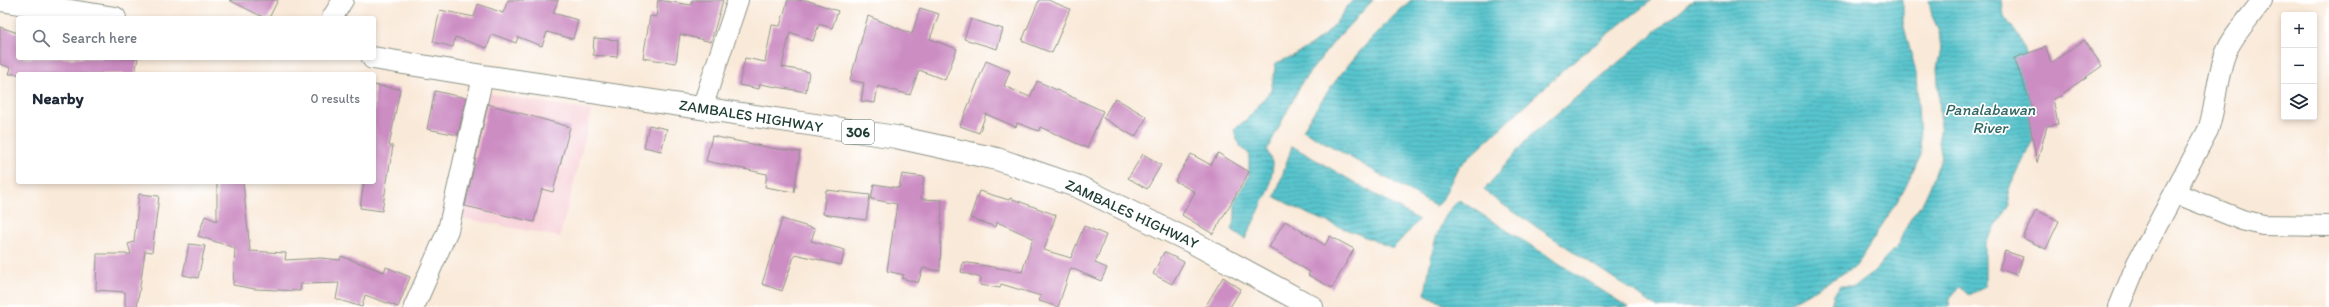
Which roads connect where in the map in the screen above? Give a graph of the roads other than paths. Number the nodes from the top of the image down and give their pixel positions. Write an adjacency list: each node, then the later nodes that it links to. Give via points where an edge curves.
1 (0, 0): 5 (main road)
2 (342, 0): 6 (street)
3 (738, 0): 9 (street)
4 (2262, 0): 10 (street, via 2227,51 2208,130)
5 (102, 16)
6 (333, 16)
7 (376, 58): 8 (main road, ZAMBALES HIGHWAY / 306)
8 (483, 76): 9 (main road, ZAMBALES HIGHWAY / 306); 12 (street, via 448,230)
9 (702, 108): 13 (main road, ZAMBALES HIGHWAY / 306, via 896,137 997,159 1079,187 1194,243)
10 (2175, 193): 11 (street, via 2263,225); 14 (street, via 2137,263)
11 (2329, 226)
12 (414, 307)
13 (1312, 307)
14 (2120, 307)

